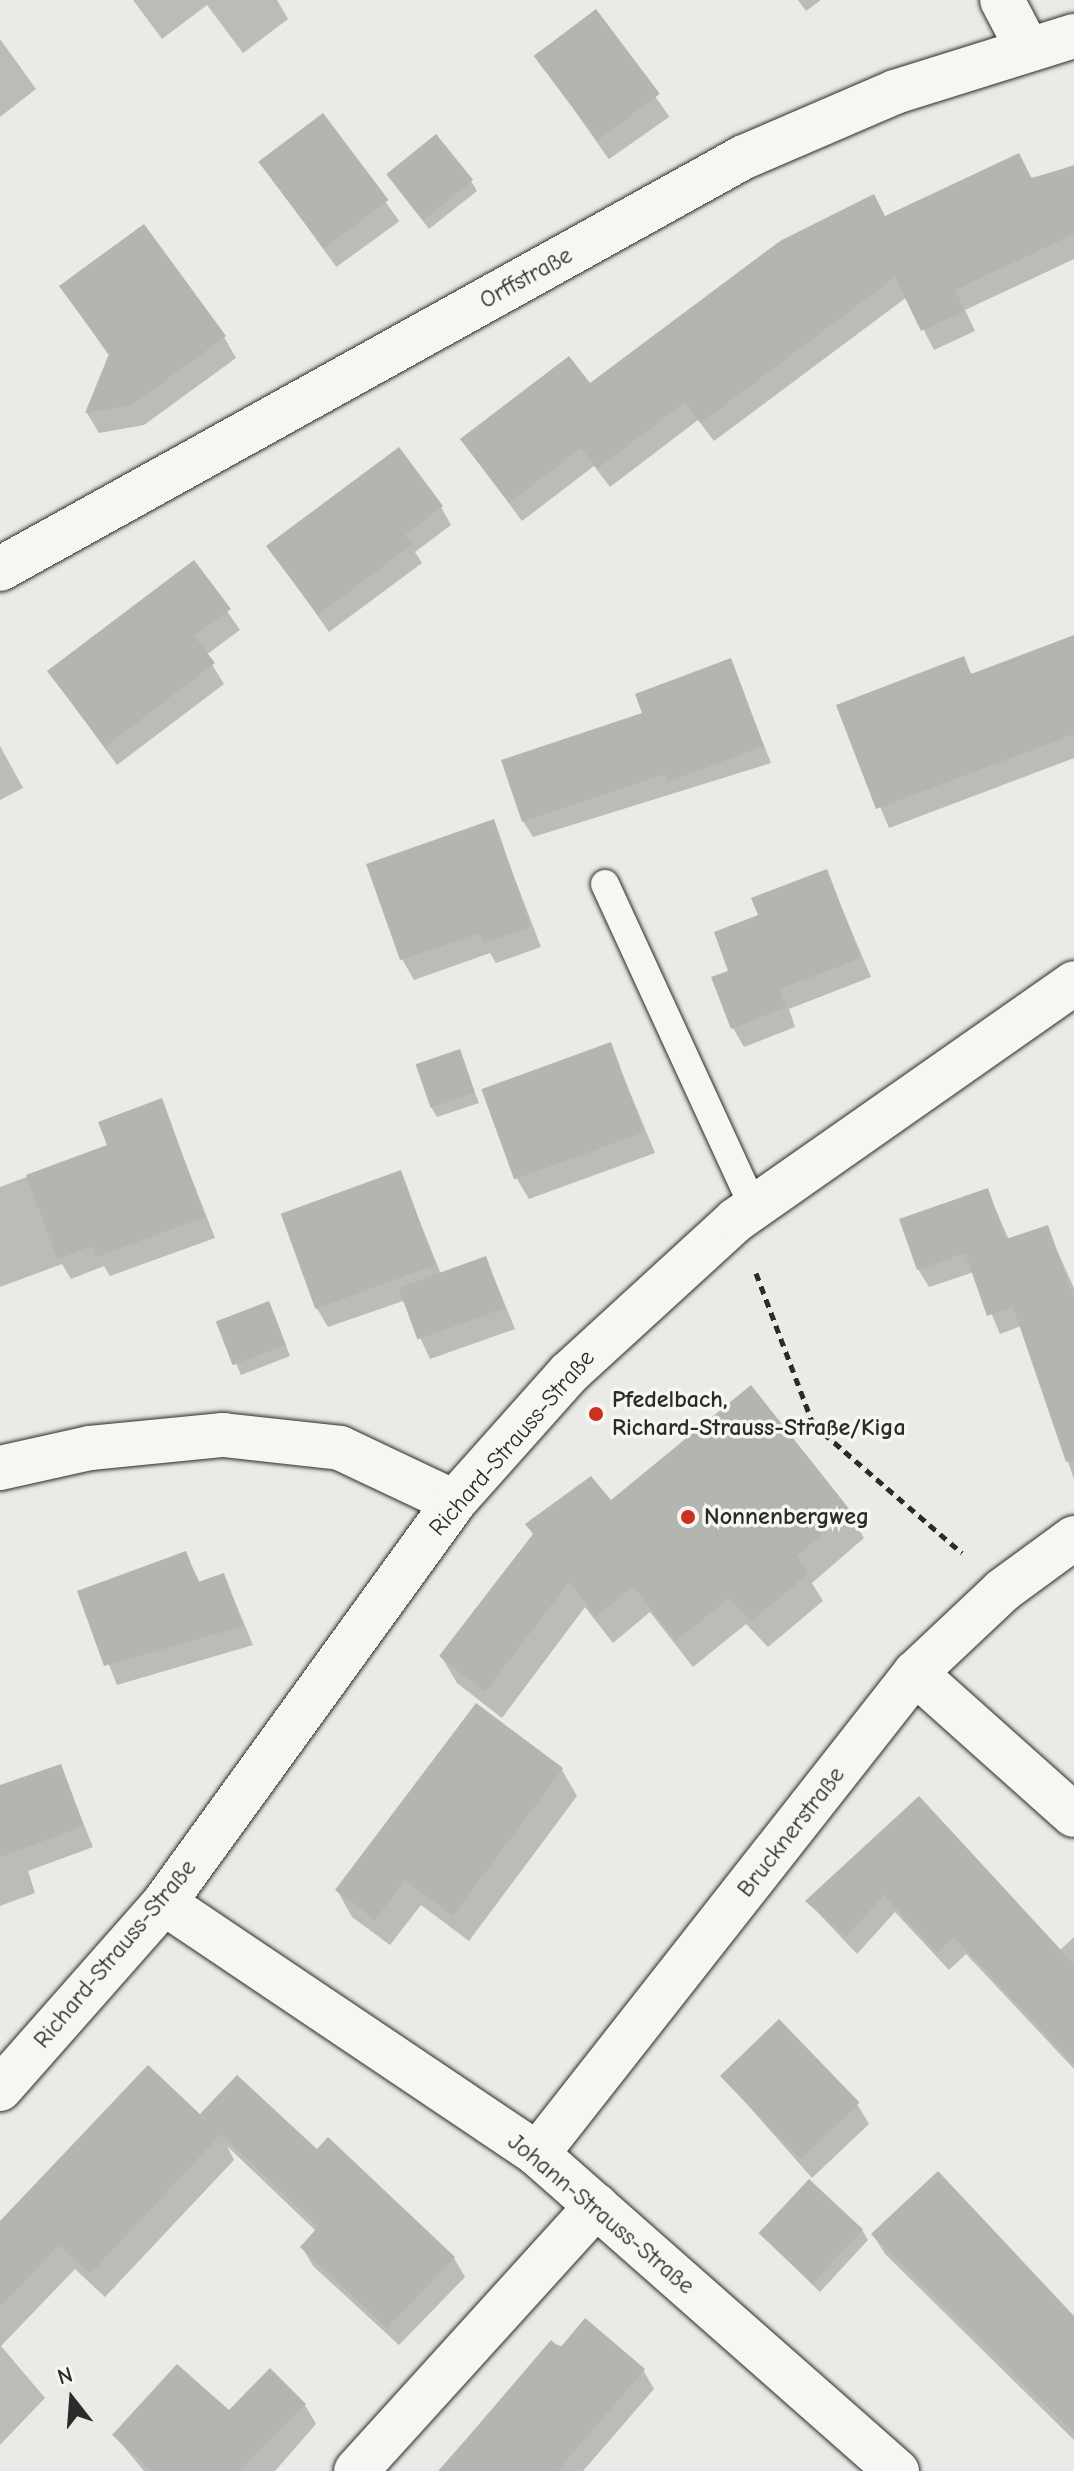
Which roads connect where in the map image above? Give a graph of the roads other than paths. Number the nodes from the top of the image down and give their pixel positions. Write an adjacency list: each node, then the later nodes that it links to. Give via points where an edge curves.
1 (1002, 0): 3 (street)
2 (1074, 36): 3 (street, Orffstraße)
3 (1026, 46): 4 (street, Orffstraße, via 744,157)
4 (0, 569)
5 (605, 884): 7 (lane)
6 (1074, 983): 7 (street, Richard-Strauss-Straße)
7 (745, 1214): 9 (street, Richard-Strauss-Straße, via 569,1373)
8 (0, 1468): 9 (street, via 90,1448 223,1435 340,1448)
9 (454, 1502): 13 (street, Richard-Strauss-Straße)
10 (1074, 1538): 11 (street, Brucknerstraße, via 1003,1590)
11 (915, 1673): 12 (street); 15 (street, Brucknerstraße)
12 (1074, 1815)
13 (164, 1903): 14 (street, Richard-Strauss-Straße); 15 (street, Johann-Strauss-Straße)
14 (0, 2089)
15 (537, 2154): 16 (street, Johann-Strauss-Straße)
16 (596, 2206): 17 (street); 18 (street, Johann-Strauss-Straße)
17 (356, 2471)
18 (897, 2471)

